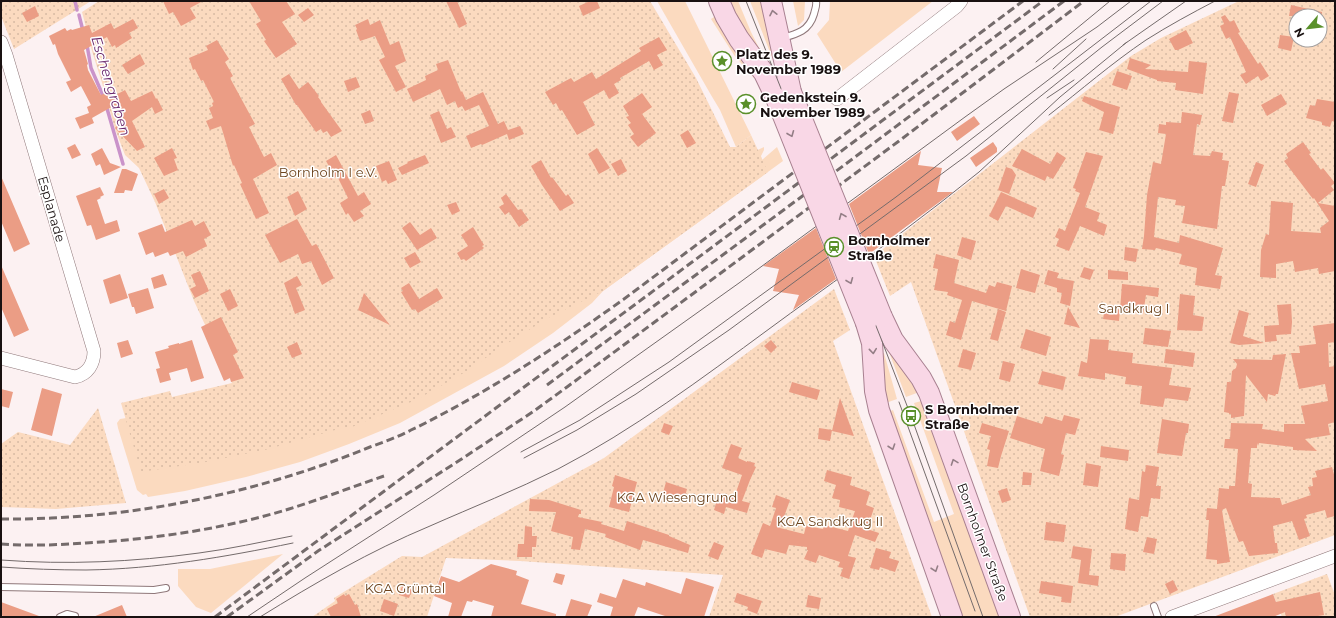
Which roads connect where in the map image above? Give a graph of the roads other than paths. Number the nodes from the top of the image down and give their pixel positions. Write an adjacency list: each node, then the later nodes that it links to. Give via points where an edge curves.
1 (719, 1): 7 (main road, Bornholmer Straße, via 739,40)
2 (771, 1): 5 (main road, Bornholmer Straße, one-way to 2)
3 (816, 1): 5 (lane, via 812,21 806,28 794,35)
4 (961, 1): 8 (street)
5 (779, 38): 7 (main road, Bornholmer Straße)
6 (1, 42): 10 (street, Esplanade, via 94,351 90,366 83,375 75,377)
7 (784, 95): 9 (main road, Bornholmer Straße, bridge)
8 (837, 99)
9 (874, 320): 18 (main road, Bornholmer Straße, one-way to 18, via 873,348 879,410); 19 (main road, Bornholmer Straße, one-way to 9, via 929,394 921,378 893,340)
10 (1, 358)
11 (1335, 556): 15 (street)
12 (1, 587): 13 (lane, via 154,590)
13 (166, 588)
14 (1154, 606): 20 (lane)
15 (1199, 612): 21 (street)
16 (75, 616): 17 (lane, via 67,614)
17 (60, 617)
18 (952, 617)
19 (1010, 617)
20 (1158, 617)
21 (1172, 617)

